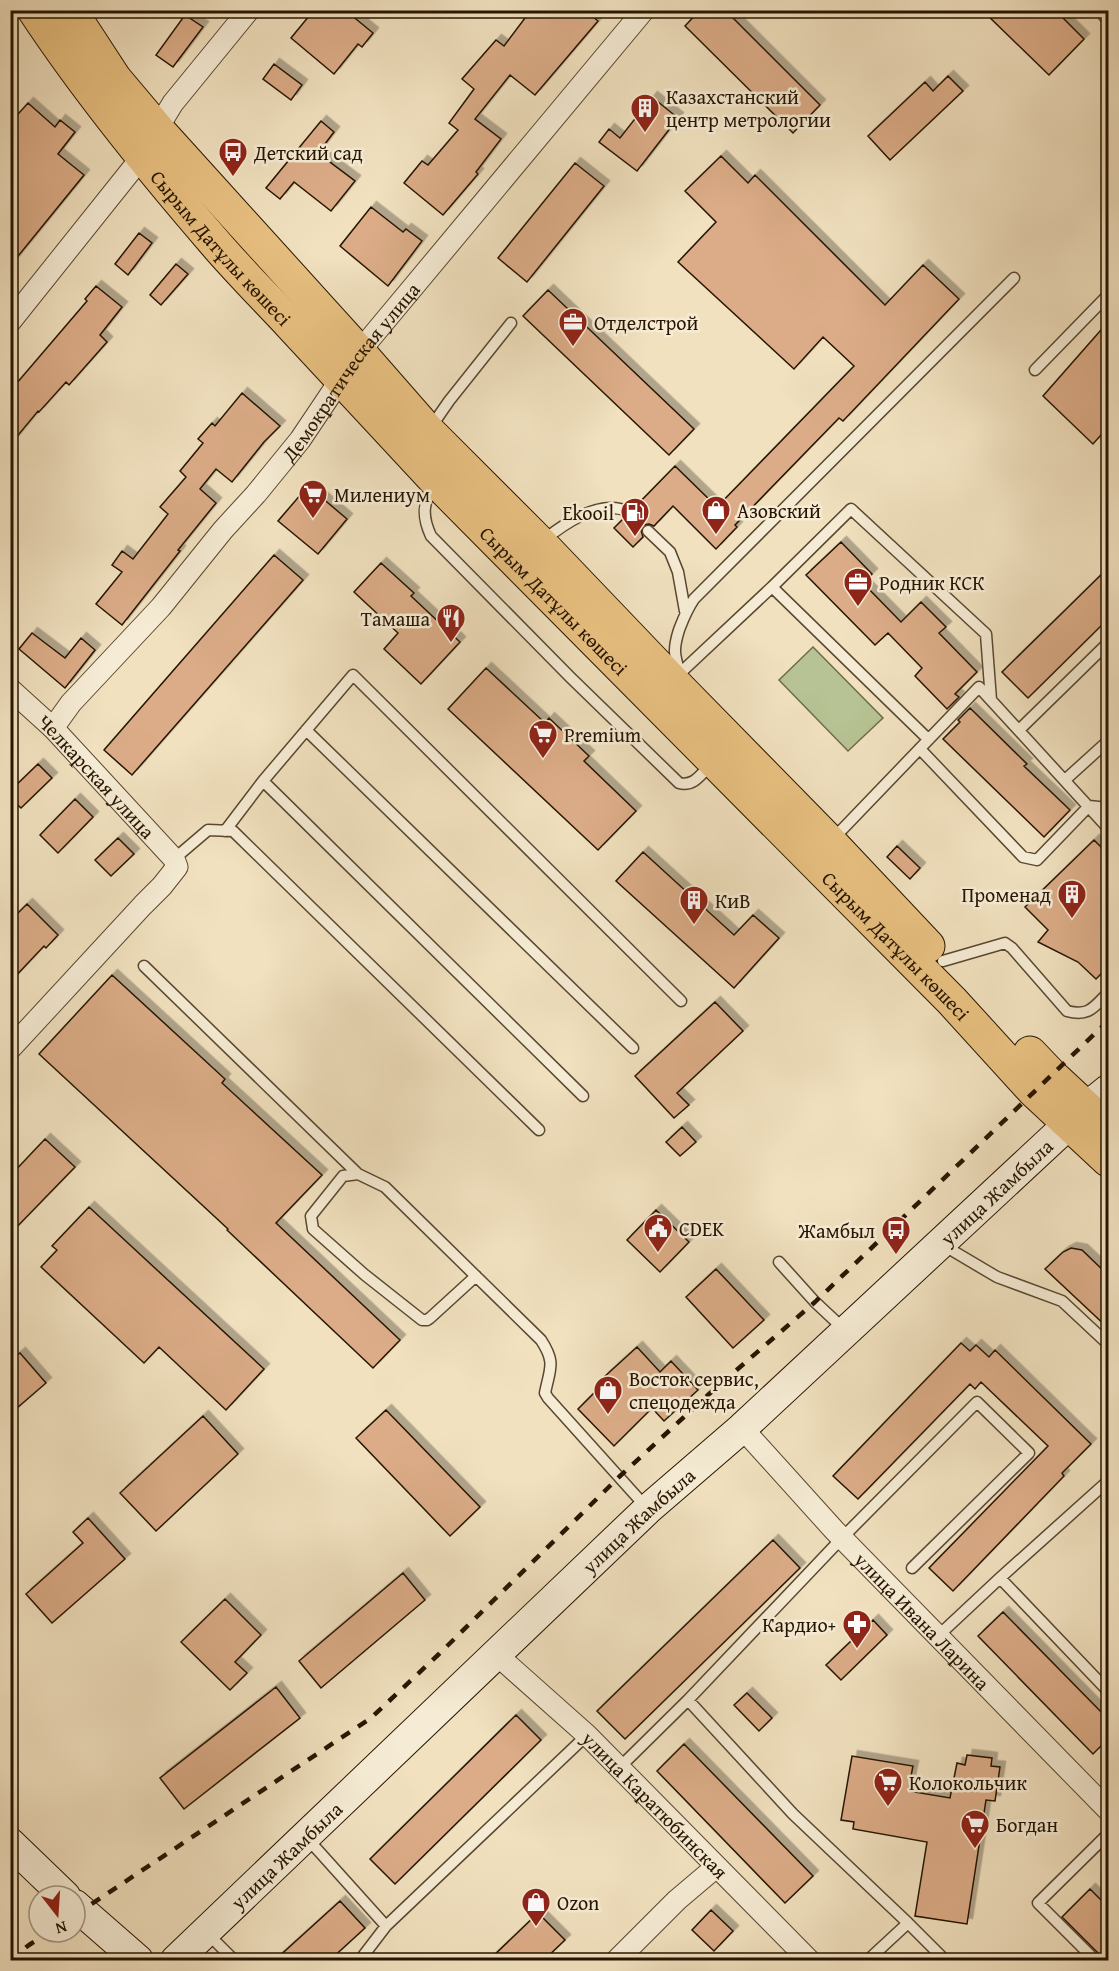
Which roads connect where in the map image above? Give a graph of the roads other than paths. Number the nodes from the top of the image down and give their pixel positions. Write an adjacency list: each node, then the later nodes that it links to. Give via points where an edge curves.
1 (34, 10): 5 (highway, Сырым Датұлы көшесі, via 54,40)
2 (70, 10): 5 (highway, Сырым Датұлы көшесі)
3 (249, 10): 5 (street, via 173,103)
4 (644, 10): 10 (street, Демократическая улица)
5 (150, 143): 8 (street); 10 (highway, Сырым Датұлы көшесі); 12 (highway, Сырым Датұлы көшесі, via 216,244)
6 (1014, 278): 19 (lane)
7 (1108, 295): 11 (lane)
8 (10, 322)
9 (511, 323): 13 (lane)
10 (359, 352): 12 (street, Демократическая улица); 13 (highway, Сырым Датұлы көшесі)
11 (1035, 370)
12 (341, 380): 13 (highway, Сырым Датұлы көшесі); 24 (street, Демократическая улица, via 256,494)
13 (420, 442): 14 (highway, Сырым Датұлы көшесі); 17 (highway, Сырым Датұлы көшесі)
14 (437, 482): 30 (highway, Сырым Датұлы көшесі); 30 (lane, via 423,505 431,536 570,677 679,783 695,781)
15 (629, 513): 17 (lane, via 620,507 585,514 562,525)
16 (648, 531): 19 (lane, via 670,552)
17 (540, 543): 21 (highway, Сырым Датұлы көшесі)
18 (772, 587): 21 (lane); 23 (lane, via 851,509 986,634); 27 (lane)
19 (685, 611): 21 (lane, via 674,642)
20 (1108, 643): 26 (lane)
21 (676, 677): 37 (highway, Сырым Датұлы көшесі)
22 (10, 689): 24 (street, Челкарская улица)
23 (991, 700): 26 (lane); 27 (lane, via 979,687)
24 (53, 728): 38 (street, Челкарская улица)
25 (306, 730): 32 (lane); 42 (lane, via 353,675); 43 (lane)
26 (1019, 730): 31 (lane)
27 (928, 739): 29 (lane)
28 (1108, 741): 31 (lane)
29 (920, 749): 33 (lane, via 1023,857 1037,860); 37 (lane)
30 (714, 761): 46 (highway, Сырым Датұлы көшесі, via 952,1001 1034,1091)
31 (1065, 780): 33 (lane)
32 (263, 781): 36 (lane); 45 (lane)
33 (1089, 806): 34 (lane); 35 (lane)
34 (1108, 808)
35 (1108, 828)
36 (225, 831): 38 (lane, via 208,830); 47 (lane, via 233,831)
37 (830, 842): 39 (highway, Сырым Датұлы көшесі)
38 (176, 863): 44 (street, via 162,886)
39 (943, 961): 41 (lane, via 1005,943 1067,1011 1088,1013); 46 (highway, Сырым Датұлы көшесі, via 1051,1075)
40 (144, 966): 49 (lane)
41 (1108, 993)
42 (681, 1001)
43 (633, 1048)
44 (10, 1049)
45 (583, 1096)
46 (1093, 1112): 48 (highway, Сырым Датұлы көшесі); 50 (street, улица Жамбыла)
47 (539, 1130)
48 (1108, 1160)
49 (358, 1173): 52 (lane, via 385,1187); 52 (lane, via 344,1176 312,1216 312,1224 365,1275 417,1318 427,1320)
50 (940, 1243): 53 (street, улица Жамбыла); 54 (lane, via 997,1277 1062,1301)
51 (779, 1262): 53 (lane)
52 (476, 1276): 57 (lane, via 548,1351 552,1363 545,1393 548,1398)
53 (846, 1331): 55 (street, улица Жамбыла)
54 (1108, 1344)
55 (742, 1428): 57 (street, улица Жамбыла); 58 (street, улица Ивана Ларина)
56 (1108, 1481): 60 (lane)
57 (648, 1509): 62 (street, улица Жамбыла)
58 (842, 1538): 59 (lane, via 977,1402 1029,1453); 61 (street, улица Ивана Ларина); 64 (lane)
59 (912, 1568)
60 (1000, 1578): 61 (lane); 63 (lane)
61 (938, 1636): 67 (street, улица Ивана Ларина)
62 (497, 1655): 65 (street, улица Каратюбинская); 69 (street, улица Жамбыла)
63 (1108, 1691)
64 (688, 1700): 66 (lane); 74 (lane, via 793,1814)
65 (587, 1735): 66 (street, улица Каратюбинская); 75 (lane)
66 (619, 1768): 71 (street, улица Каратюбинская)
67 (1108, 1810)
68 (1108, 1834): 85 (lane, via 1038,1903)
69 (306, 1837): 75 (lane); 76 (street, улица Жамбыла)
70 (10, 1843): 72 (street)
71 (716, 1867): 81 (street); 82 (street, улица Каратюбинская)
72 (53, 1884)
73 (87, 1915): 77 (street)
74 (908, 1923): 83 (lane); 84 (lane)
75 (386, 1926): 80 (lane)
76 (206, 1931): 78 (street, улица Жамбыла); 79 (lane)
77 (138, 1960)
78 (176, 1960)
79 (234, 1960)
80 (360, 1960)
81 (616, 1960)
82 (808, 1960)
83 (868, 1960)
84 (945, 1960)
85 (1095, 1960)

